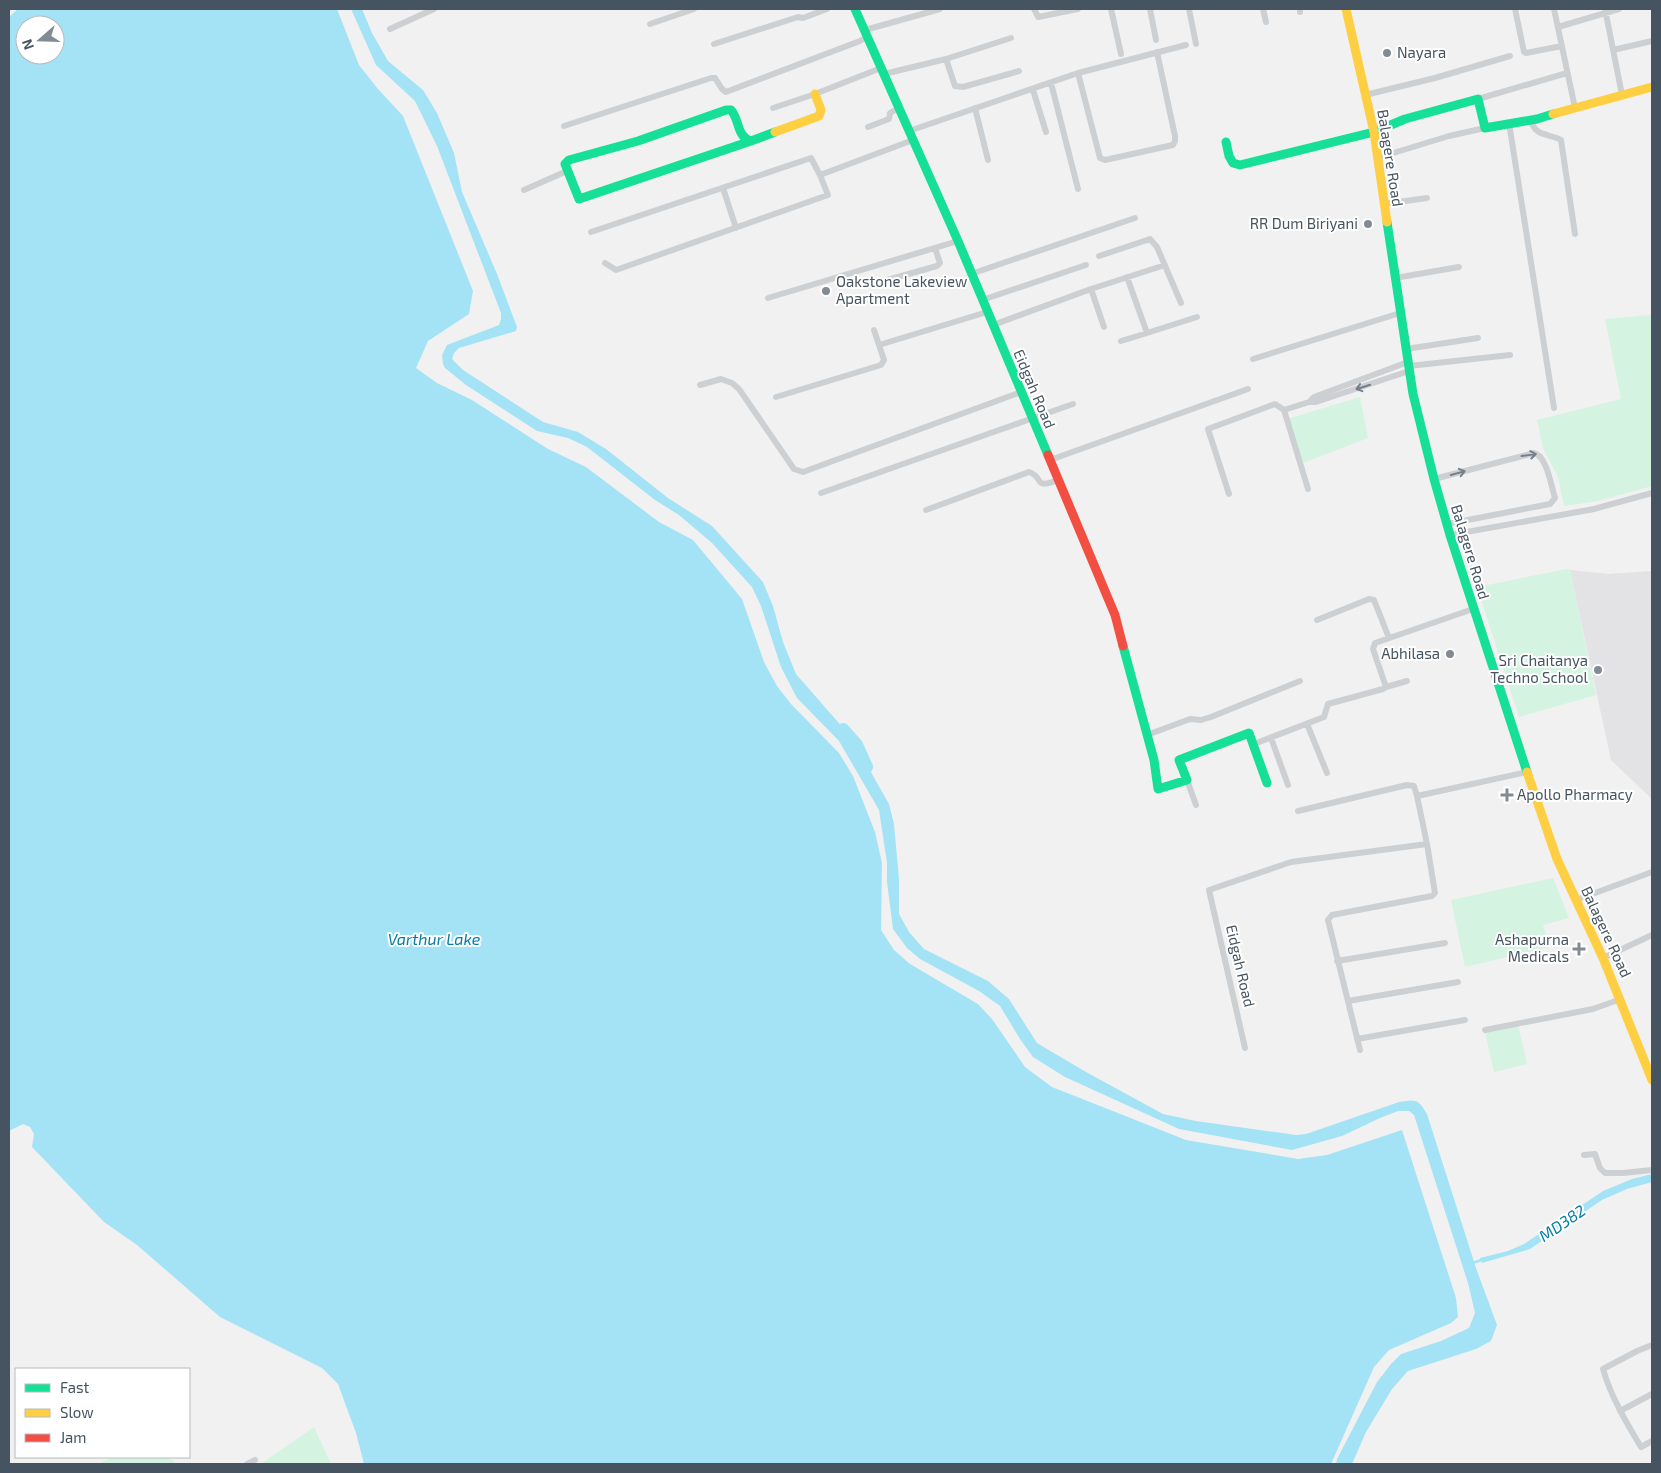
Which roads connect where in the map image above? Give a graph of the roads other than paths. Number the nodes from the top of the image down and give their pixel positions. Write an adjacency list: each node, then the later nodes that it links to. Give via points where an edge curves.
1 (434, 9): 20 (street)
2 (694, 9): 18 (street)
3 (827, 9): 25 (street)
4 (855, 9): 21 (street, Eidgah Road)
5 (940, 9): 21 (street)
6 (1034, 9): 7 (street, via 1038,18)
7 (1077, 9)
8 (1111, 9): 31 (street)
9 (1150, 9): 23 (street)
10 (1189, 9): 26 (street)
11 (1263, 9): 17 (street)
12 (1346, 9): 42 (street, Balagere Road)
13 (1515, 9): 28 (street, via 1526,54)
14 (1554, 9): 19 (street)
15 (1619, 9): 16 (street)
16 (1605, 10): 19 (street); 29 (street)
17 (1266, 22)
18 (650, 24)
19 (1558, 28): 28 (street)
20 (390, 29)
21 (866, 33): 34 (street, Eidgah Road); 51 (street, via 860,41 726,92 715,78 711,78)
22 (1011, 38): 33 (street)
23 (1156, 40)
24 (1652, 41): 29 (street)
25 (714, 44)
26 (1196, 44)
27 (1186, 45): 30 (street)
28 (1562, 46): 36 (street)
29 (1613, 50): 43 (street)
30 (1157, 52): 37 (street); 37 (street, via 1176,141 1173,145 1105,160 1100,158)
31 (1120, 54)
32 (1510, 56): 42 (street)
33 (946, 59): 34 (street); 35 (street, via 957,87)
34 (883, 71): 41 (street); 46 (street, Eidgah Road)
35 (1019, 72)
36 (1568, 72): 44 (street); 48 (street)
37 (1078, 73): 38 (street)
38 (1051, 84): 40 (street); 65 (street)
39 (1652, 87): 43 (street)
40 (1033, 90): 47 (street); 55 (street)
41 (815, 94): 45 (street); 58 (street, via 821,110 819,116)
42 (1366, 95): 56 (street, Balagere Road)
43 (1622, 95): 48 (street)
44 (1478, 99): 53 (street); 56 (street, via 1405,119)
45 (773, 108)
46 (899, 108): 52 (street, via 890,113 888,119); 54 (street, Eidgah Road)
47 (974, 108): 54 (street); 61 (street)
48 (1575, 108): 49 (street)
49 (1531, 120): 50 (street); 72 (street, via 1539,133 1561,140)
50 (1509, 123): 53 (street); 107 (street)
51 (564, 126)
52 (868, 127)
53 (1485, 128): 60 (street)
54 (909, 131): 57 (street, Eidgah Road)
55 (1046, 132)
56 (1374, 132): 59 (street, via 1240,165 1233,163); 60 (street, Balagere Road)
57 (913, 140): 63 (street); 73 (street, Eidgah Road)
58 (752, 141): 62 (street, via 579,199); 62 (street, via 744,139 734,113 726,110 569,160 565,164)
59 (1226, 142)
60 (1377, 158): 68 (street, Balagere Road)
61 (988, 160)
62 (567, 170): 66 (street)
63 (820, 175): 64 (street, via 811,158); 70 (street, via 828,195)
64 (722, 188): 70 (street); 71 (street)
65 (1078, 189)
66 (524, 190)
67 (1427, 198): 68 (street)
68 (1384, 204): 82 (street, Balagere Road)
69 (1135, 218): 80 (street)
70 (736, 228): 76 (street, via 616,270)
71 (591, 232)
72 (1575, 234)
73 (958, 241): 74 (street); 80 (street, Eidgah Road)
74 (935, 248): 83 (street, via 940,263 937,266); 85 (street)
75 (1099, 256): 78 (street, via 1150,239)
76 (605, 263)
77 (1086, 265): 86 (street)
78 (1165, 266): 81 (street); 87 (street)
79 (1459, 267): 82 (street)
80 (971, 274): 86 (street, Eidgah Road)
81 (1127, 277): 84 (street); 94 (street)
82 (1395, 278): 89 (street, Balagere Road)
83 (866, 286)
84 (1091, 289): 91 (street); 92 (street)
85 (768, 298)
86 (982, 300): 88 (street, Eidgah Road)
87 (1180, 303)
88 (987, 312): 91 (street, Eidgah Road); 97 (street)
89 (1400, 313): 98 (street, Balagere Road); 100 (street)
90 (1197, 317): 94 (street)
91 (993, 325): 104 (street, Eidgah Road)
92 (1104, 327)
93 (874, 330): 97 (street)
94 (1147, 333): 96 (street)
95 (1478, 338): 98 (street)
96 (1121, 341)
97 (879, 344): 105 (street, via 884,360 881,364)
98 (1406, 349): 101 (street, Balagere Road)
99 (1510, 355): 101 (street)
100 (1253, 359)
101 (1409, 367): 108 (street, via 1314,397 1309,402); 111 (street, Balagere Road)
102 (700, 385): 104 (street, via 722,379 732,383 794,469 803,472)
103 (1248, 389): 110 (street)
104 (1021, 392): 109 (street, Eidgah Road)
105 (776, 397)
106 (1074, 404): 109 (street)
107 (1554, 408)
108 (1284, 410): 113 (street); 116 (street, via 1275,404 1209,427)
109 (1032, 419): 110 (street, Eidgah Road); 114 (street)
110 (1050, 460): 112 (street, Eidgah Road)
111 (1434, 479): 118 (street, Balagere Road); 118 (street, one-way to 118, via 1534,454 1541,457 1546,466 1555,498 1550,504)
112 (1058, 480): 117 (street, via 1046,485 1029,472); 127 (street, Eidgah Road, via 1115,615)
113 (1308, 489)
114 (821, 493)
115 (1652, 493): 119 (street, via 1594,509)
116 (1229, 494)
117 (926, 510)
118 (1447, 524): 119 (street, Balagere Road)
119 (1450, 535): 120 (street, Balagere Road)
120 (1473, 609): 122 (street); 130 (street, Balagere Road)
121 (1317, 620): 122 (street, via 1368,599 1374,600)
122 (1390, 638): 125 (street, via 1375,643 1373,649)
123 (1407, 681): 125 (street)
124 (1300, 682): 127 (street, via 1211,717 1190,719)
125 (1386, 687): 126 (street, via 1328,704 1324,717)
126 (1307, 724): 128 (street); 131 (street)
127 (1147, 735): 132 (street, Eidgah Road, via 1158,789)
128 (1271, 738): 129 (street); 134 (street)
129 (1253, 744): 132 (street, via 1248,733 1179,760); 133 (street)
130 (1527, 772): 135 (street); 140 (street, Balagere Road, via 1557,859)
131 (1327, 773)
132 (1186, 780): 136 (street)
133 (1267, 782)
134 (1288, 785)
135 (1417, 796): 137 (street, via 1412,785); 138 (street)
136 (1196, 805)
137 (1298, 811)
138 (1427, 844): 144 (street, via 1436,893 1423,899 1332,915 1328,923); 151 (street, Eidgah Road, via 1291,862 1209,890)
139 (1652, 872): 140 (street)
140 (1576, 900): 143 (street, Balagere Road)
141 (1652, 935): 143 (street)
142 (1446, 942): 144 (street)
143 (1603, 958): 146 (street, Balagere Road)
144 (1337, 961): 147 (street)
145 (1458, 982): 147 (street)
146 (1621, 999): 149 (street, via 1593,1009); 153 (street, Balagere Road)
147 (1348, 1001): 150 (street)
148 (1465, 1020): 150 (street)
149 (1485, 1030)
150 (1357, 1039): 152 (street)
151 (1245, 1048)
152 (1360, 1050)
153 (1652, 1080)
154 (1584, 1155): 155 (street, via 1595,1154 1605,1173)
155 (1652, 1170)
156 (1652, 1345): 158 (street, via 1603,1369)
157 (1652, 1394): 158 (street)
158 (1620, 1411): 159 (street, via 1641,1447)
159 (1652, 1441)
160 (254, 1460): 161 (street)
161 (247, 1464)

